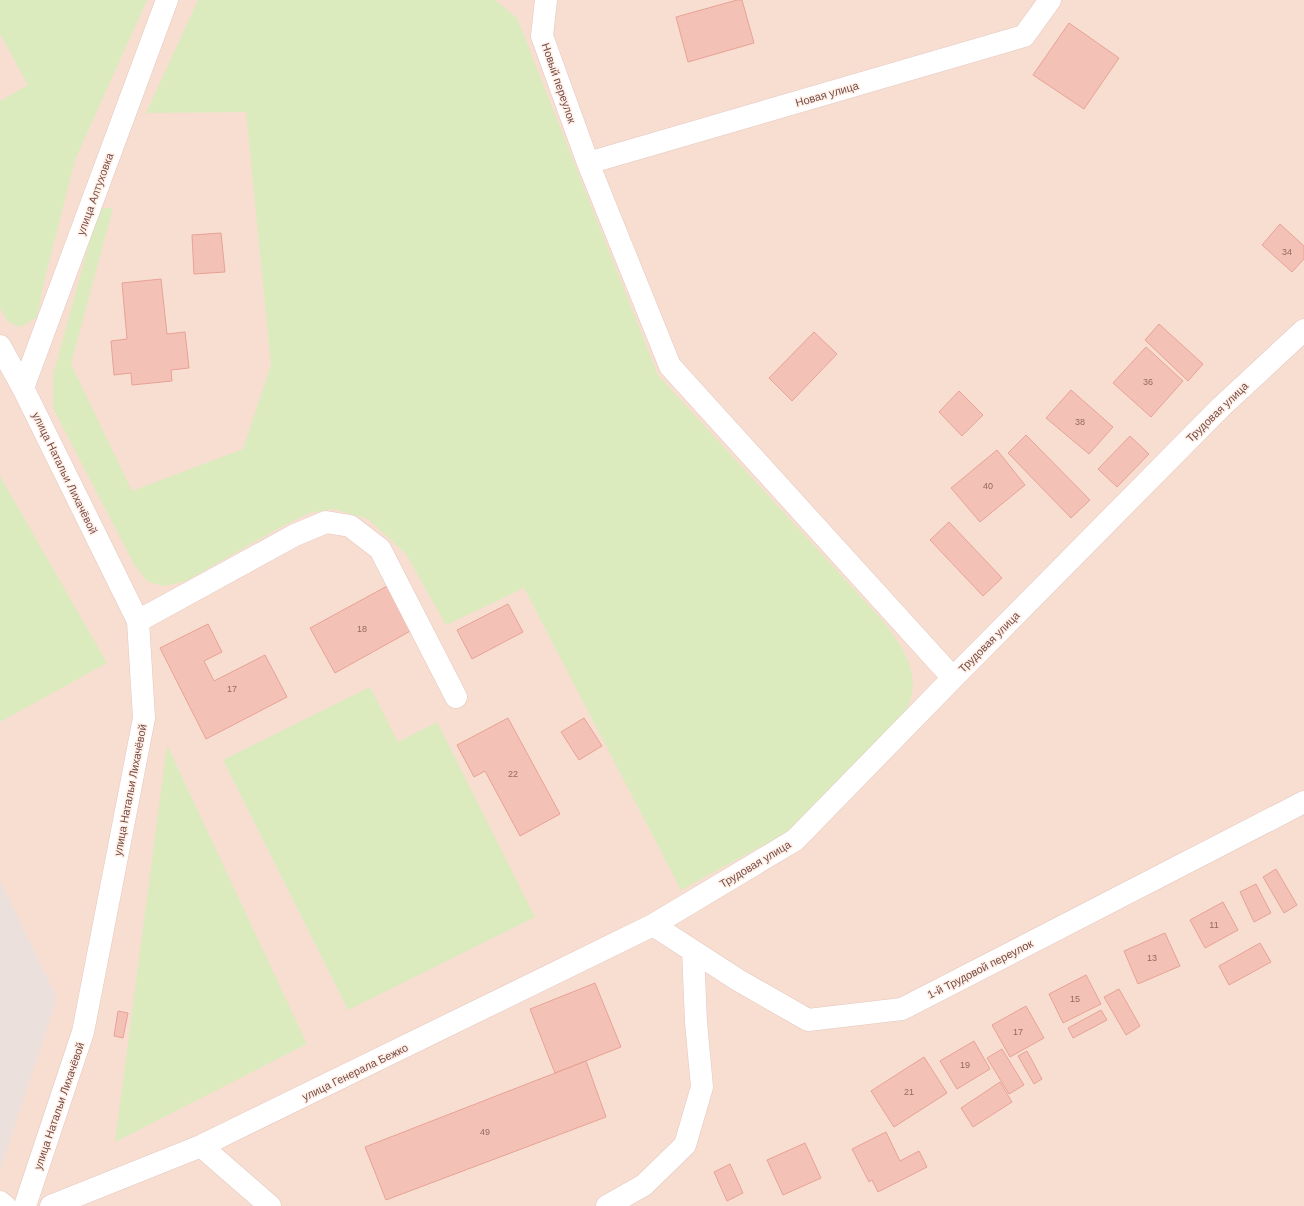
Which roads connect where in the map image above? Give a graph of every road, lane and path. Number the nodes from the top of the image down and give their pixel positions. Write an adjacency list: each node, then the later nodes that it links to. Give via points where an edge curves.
1 (167, 0): 7 (street, улица Алтуховка)
2 (546, 0): 4 (street, Новый переулок, via 542,36)
3 (1050, 0): 4 (street, Новая улица, via 1024,36)
4 (588, 163): 9 (street, Новый переулок, via 670,366)
5 (1304, 330): 9 (street, Трудовая улица, via 1221,407)
6 (0, 346): 7 (street, улица Натальи Лихачёвой)
7 (23, 388): 8 (street, улица Натальи Лихачёвой)
8 (138, 621): 10 (street, via 295,535 326,522 350,526 380,549); 17 (street, улица Натальи Лихачёвой, via 144,718 83,1032)
9 (953, 678): 12 (street, Трудовая улица, via 795,840)
10 (456, 697)
11 (1304, 802): 13 (street, 1-й Трудовой переулок, via 902,1009 808,1020)
12 (653, 925): 13 (street, 1-й Трудовой переулок); 14 (street, улица Генерала Бежко)
13 (693, 951): 20 (street, via 702,1087 685,1145 644,1185)
14 (201, 1146): 18 (street, улица Генерала Бежко); 19 (street)
15 (0, 1202): 16 (street)
16 (5, 1206)
17 (25, 1206)
18 (51, 1206)
19 (270, 1206)
20 (607, 1206)

